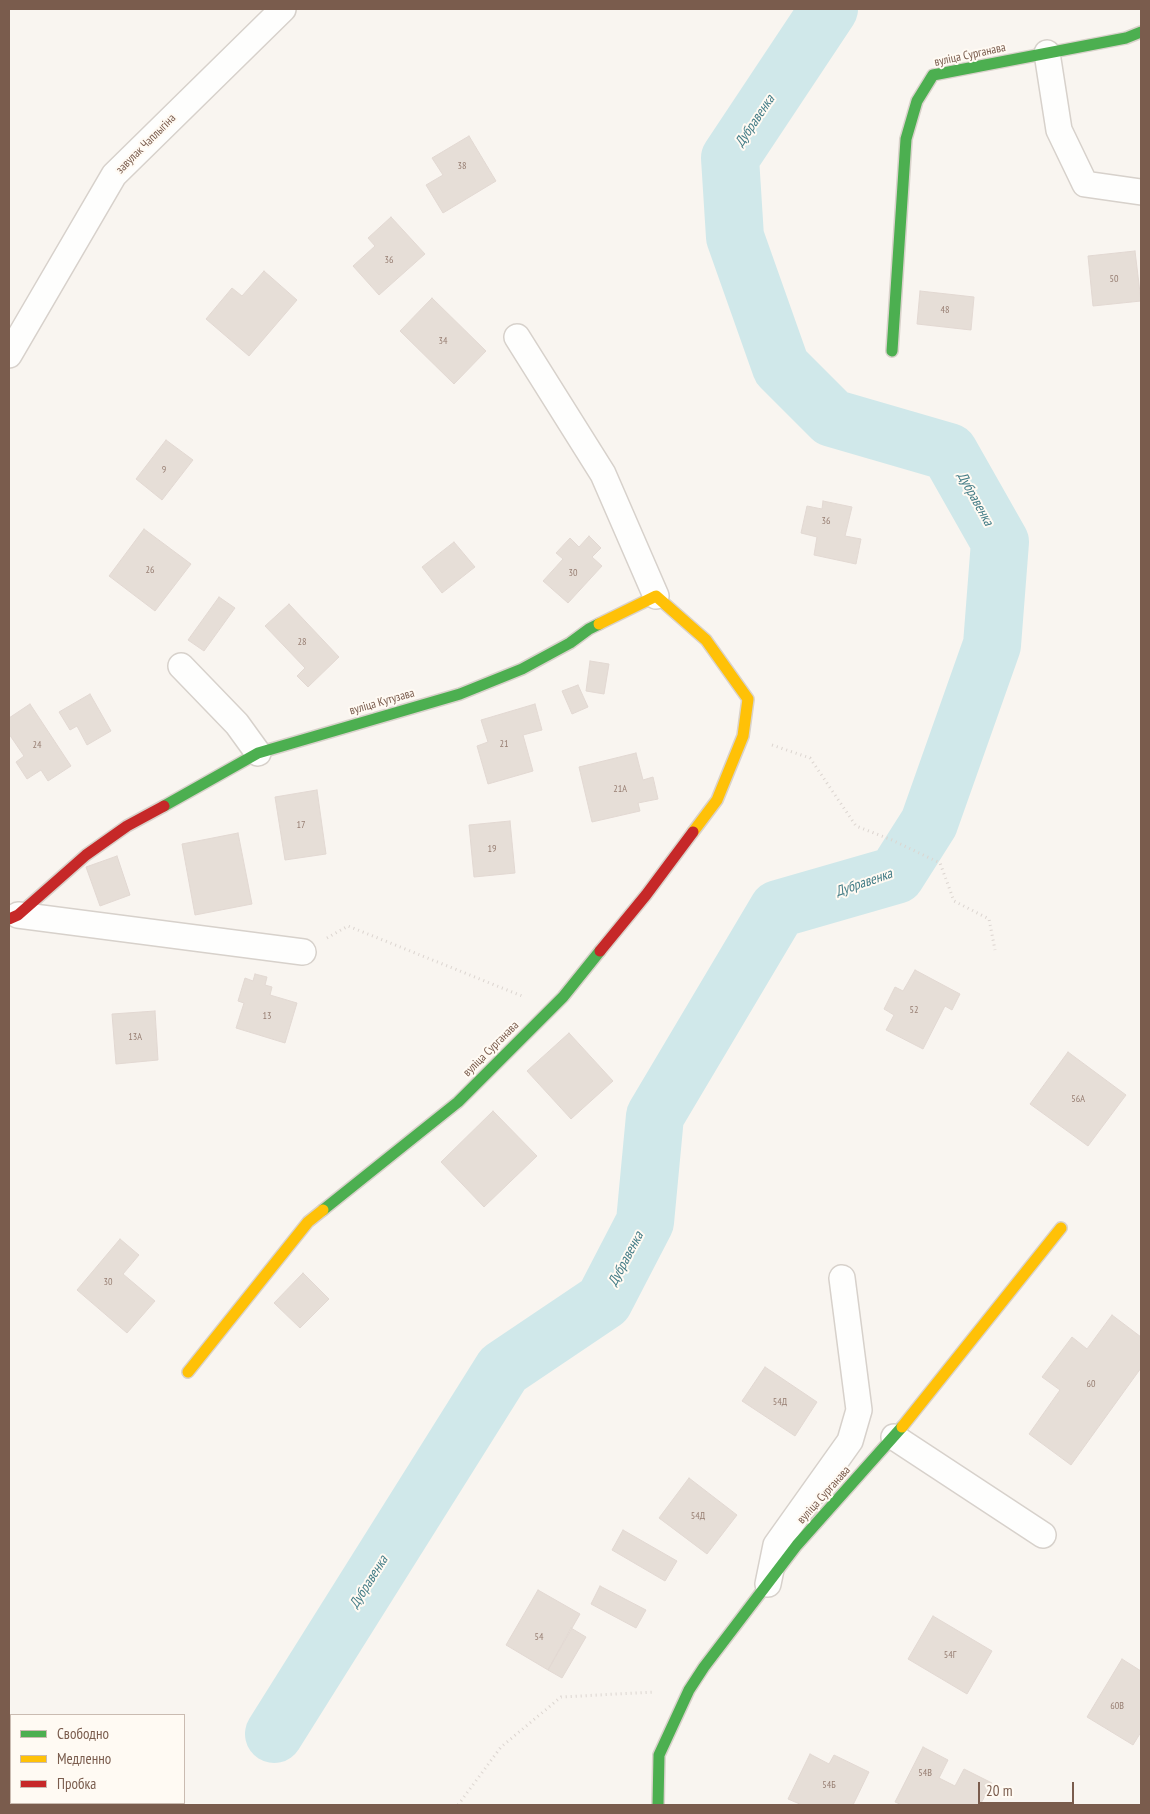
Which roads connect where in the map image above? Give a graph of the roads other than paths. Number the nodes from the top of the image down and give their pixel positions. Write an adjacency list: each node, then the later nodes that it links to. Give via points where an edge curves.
1 (283, 9): 7 (street, завулак Чаплыгіна, via 114,175)
2 (1141, 32): 3 (street, вуліца Сурганава, via 1126,38)
3 (1047, 53): 4 (street, via 1059,130 1085,184); 6 (street, вуліца Сурганава, via 933,75 917,100 906,139)
4 (1141, 192)
5 (517, 337): 8 (street, via 603,474)
6 (892, 351)
7 (9, 355)
8 (656, 596): 10 (street, вуліца Кутузава, via 589,629 522,669 460,694); 15 (street, вуліца Сурганава, via 706,640 748,699 743,736 717,800 564,997 458,1102 308,1222)
9 (181, 666): 10 (street, via 238,724)
10 (258, 753): 11 (street, вуліца Кутузава, via 127,826 86,855)
11 (14, 917): 12 (street)
12 (303, 952)
13 (1061, 1228): 16 (street, вуліца Сурганава)
14 (842, 1278): 18 (street, via 859,1410 850,1441 776,1545)
15 (188, 1372)
16 (894, 1438): 17 (street); 18 (street, вуліца Сурганава, via 798,1545)
17 (1043, 1535)
18 (768, 1584): 19 (street, вуліца Сурганава, via 689,1690 659,1755)
19 (658, 1805)

